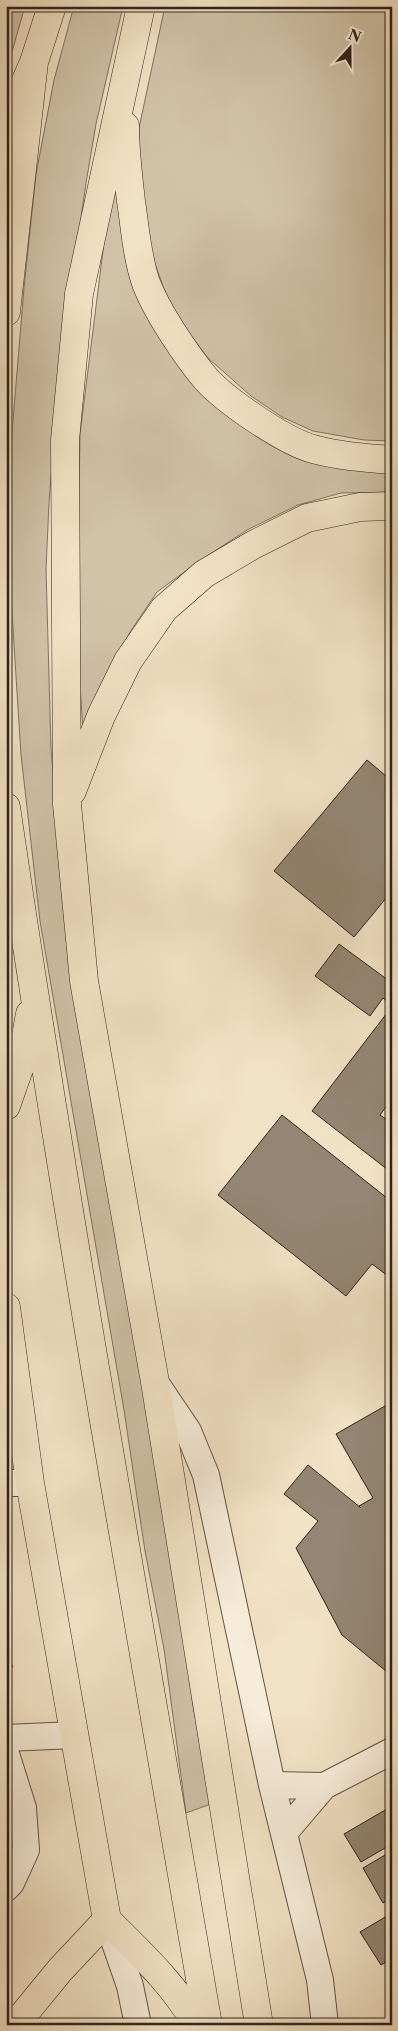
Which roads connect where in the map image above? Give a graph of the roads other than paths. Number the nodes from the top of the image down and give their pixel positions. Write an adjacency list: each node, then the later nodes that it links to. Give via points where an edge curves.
1 (52, 6): 3 (main road)
2 (141, 6): 4 (main road)
3 (34, 62): 5 (main road); 6 (main road)
4 (125, 82): 7 (main road, via 125,144 137,246 146,284 172,333 207,380 247,413 281,435 312,449); 9 (main road, via 79,294 65,440)
5 (6, 127)
6 (6, 312)
7 (392, 460)
8 (392, 506): 9 (main road, via 360,507 307,518 204,574 164,608 128,661 101,716)
9 (67, 804): 15 (main road, via 84,981)
10 (6, 807): 11 (main road)
11 (33, 992): 12 (main road, via 21,1063); 29 (main road)
12 (6, 1106)
13 (6, 1307): 14 (main road)
14 (11, 1374): 16 (main road)
15 (154, 1382): 21 (street, via 188,1431 206,1475); 30 (main road)
16 (18, 1483): 17 (main road)
17 (74, 1734): 18 (street); 25 (main road)
18 (6, 1738)
19 (392, 1751): 22 (street)
20 (6, 1754): 24 (street, via 24,1808 26,1850)
21 (272, 1786): 22 (street); 23 (street)
22 (324, 1786): 23 (street)
23 (284, 1833): 31 (street, via 320,1980)
24 (6, 1888)
25 (108, 1920): 26 (main road, via 60,1970); 27 (street, via 130,1986); 28 (main road, via 171,1986)
26 (15, 2025)
27 (138, 2025)
28 (197, 2025)
29 (208, 2025)
30 (259, 2025)
31 (325, 2025)

